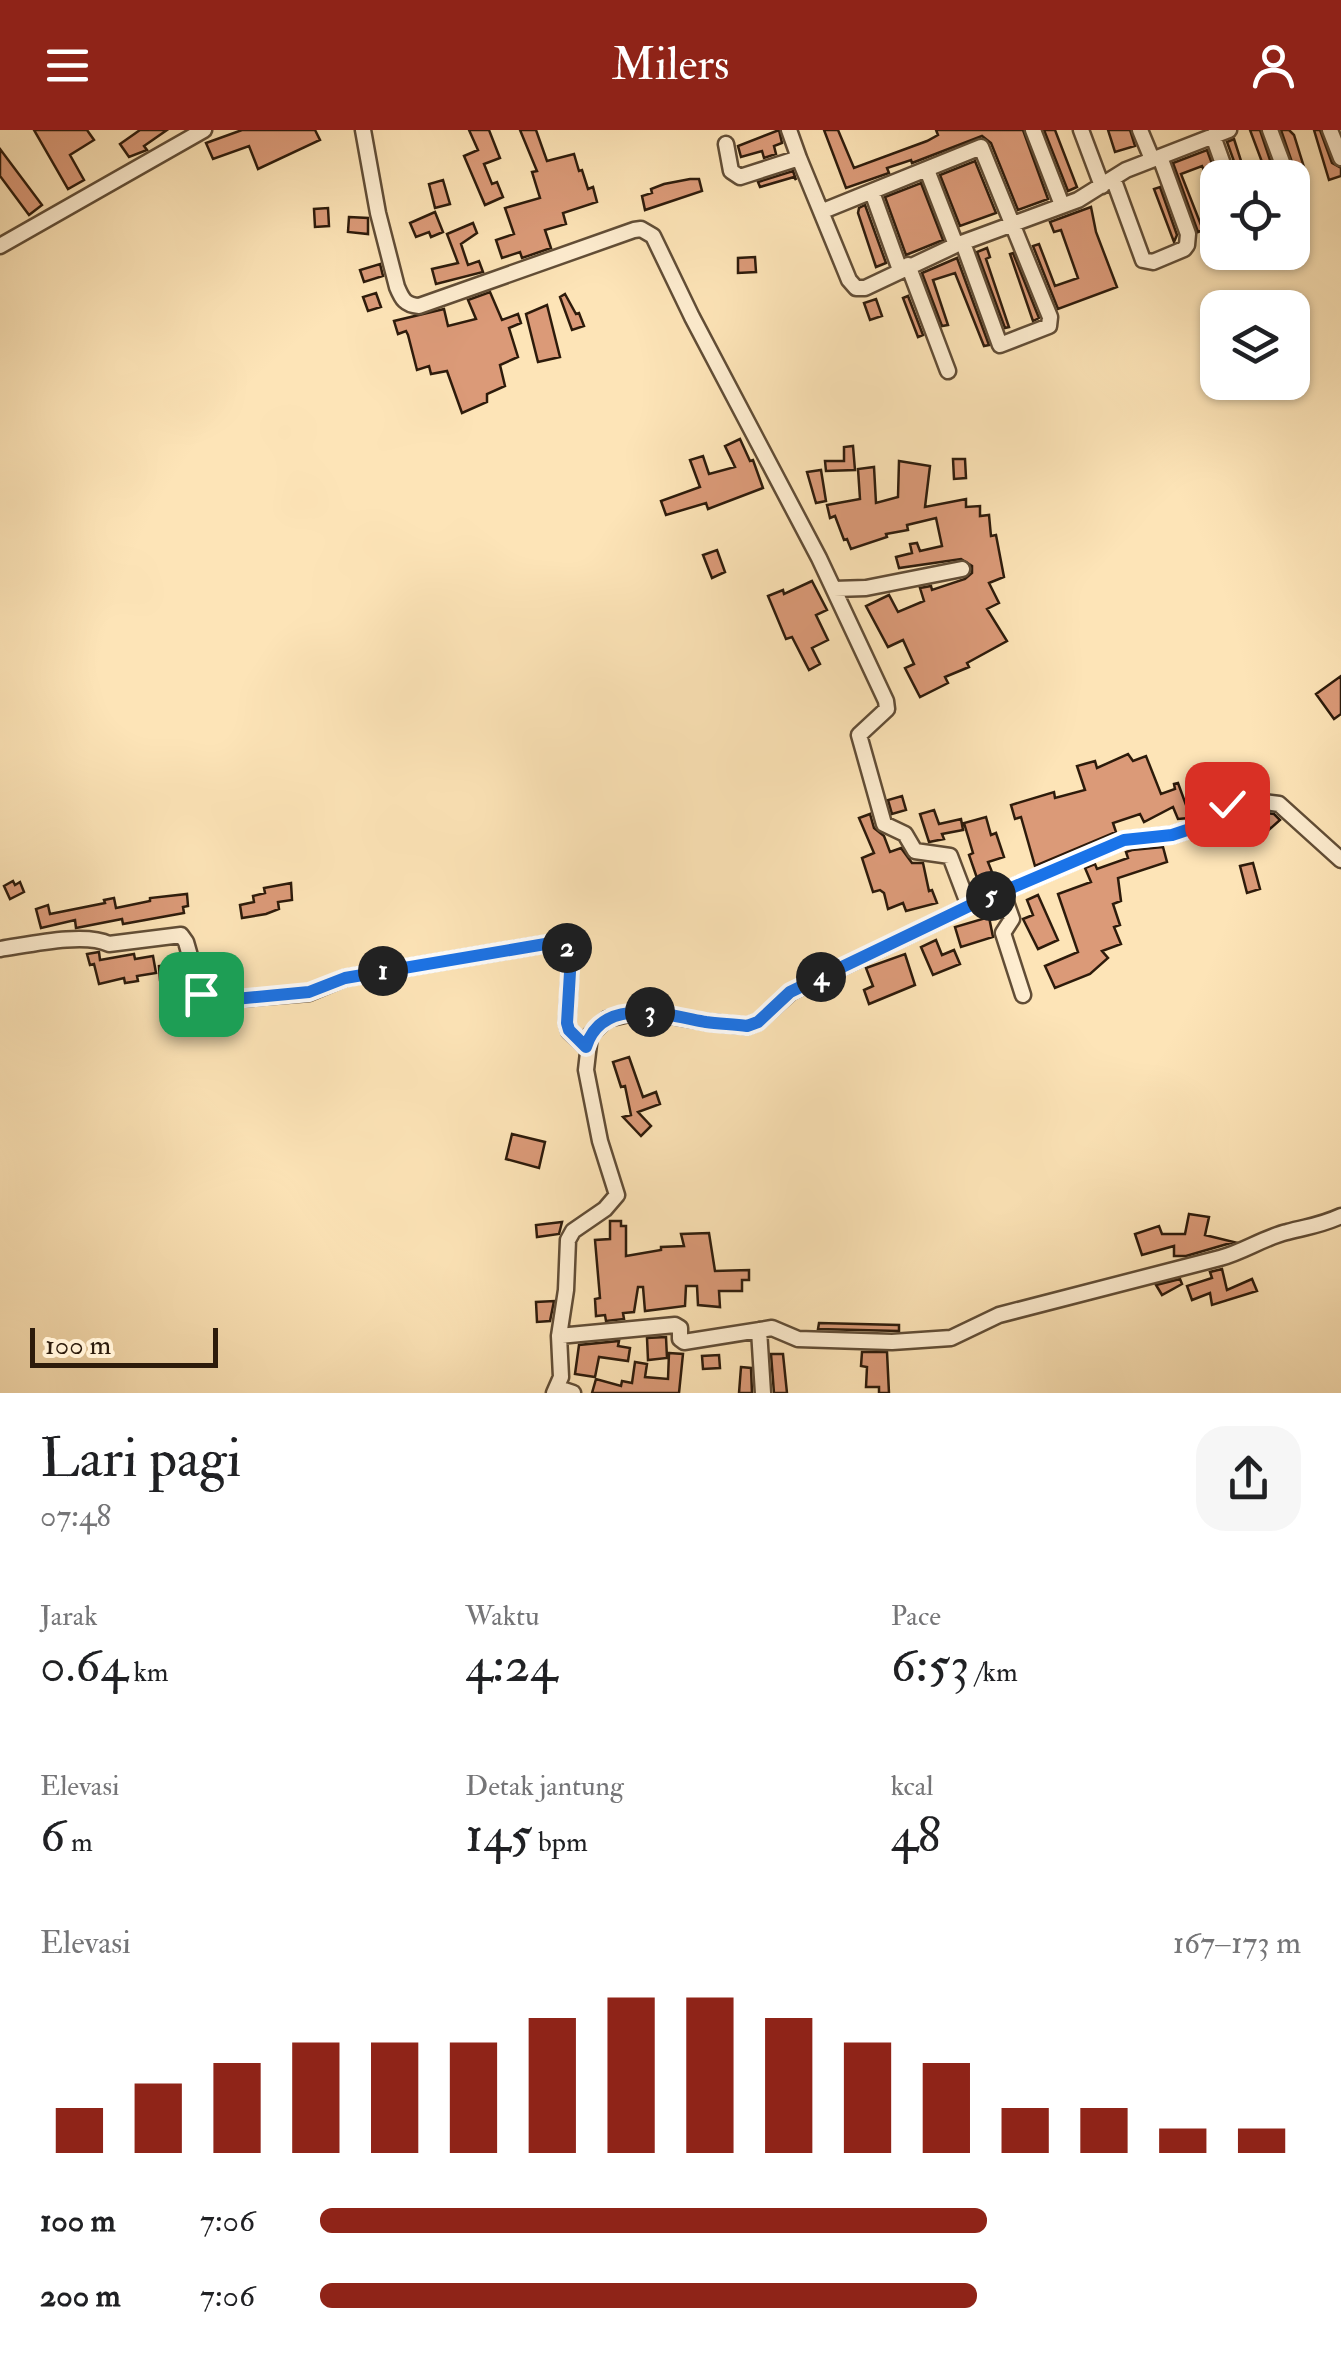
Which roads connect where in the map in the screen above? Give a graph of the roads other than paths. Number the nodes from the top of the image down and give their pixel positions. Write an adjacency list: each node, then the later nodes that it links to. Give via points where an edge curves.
1 (204, 130): 26 (street)
2 (363, 130): 30 (street, via 397,287 412,306 634,230 653,236)
3 (789, 130): 14 (street)
4 (975, 130): 13 (street)
5 (1033, 130): 22 (street)
6 (1081, 130): 20 (street)
7 (1140, 130): 15 (street)
8 (1230, 130): 11 (street)
9 (1270, 130): 18 (street)
10 (1330, 130): 16 (street)
11 (1206, 135): 15 (street); 17 (street)
12 (726, 144): 14 (street, via 731,170 740,177)
13 (981, 147): 19 (street); 24 (street)
14 (799, 158): 23 (street)
15 (1156, 158): 20 (street); 20 (street, via 1188,234 1184,249 1143,260)
16 (1341, 158)
17 (1219, 160)
18 (1281, 160)
19 (927, 170): 21 (street); 25 (street)
20 (1107, 182): 22 (street)
21 (872, 192): 23 (street); 27 (street)
22 (1062, 206): 24 (street)
23 (823, 211): 27 (street, via 856,288)
24 (1011, 225): 25 (street); 25 (street, via 1051,324 1002,345)
25 (960, 244): 27 (street)
26 (0, 246)
27 (904, 267): 28 (street)
28 (948, 370)
29 (962, 569): 30 (street)
30 (834, 588): 33 (street, via 888,706 859,735 884,824 905,834 915,851 950,856)
31 (1341, 860): 32 (street, via 1278,804 1242,799 1193,828 1124,840)
32 (1002, 891): 33 (street); 35 (street, via 1012,920 1003,933)
33 (969, 906): 36 (street, via 790,992 758,1022 747,1026 642,1011 607,1019)
34 (0, 950): 36 (street, via 181,935 201,994 214,1001 309,992 345,978 557,942 571,955 567,1023)
35 (1023, 995)
36 (586, 1047): 39 (street, via 600,1140 617,1195 568,1240)
37 (1341, 1216): 38 (street, via 1234,1254 999,1314 956,1338 892,1342)
38 (760, 1330): 39 (street, via 684,1342 675,1326); 41 (street)
39 (558, 1336): 40 (street)
40 (562, 1391)
41 (764, 1393)

